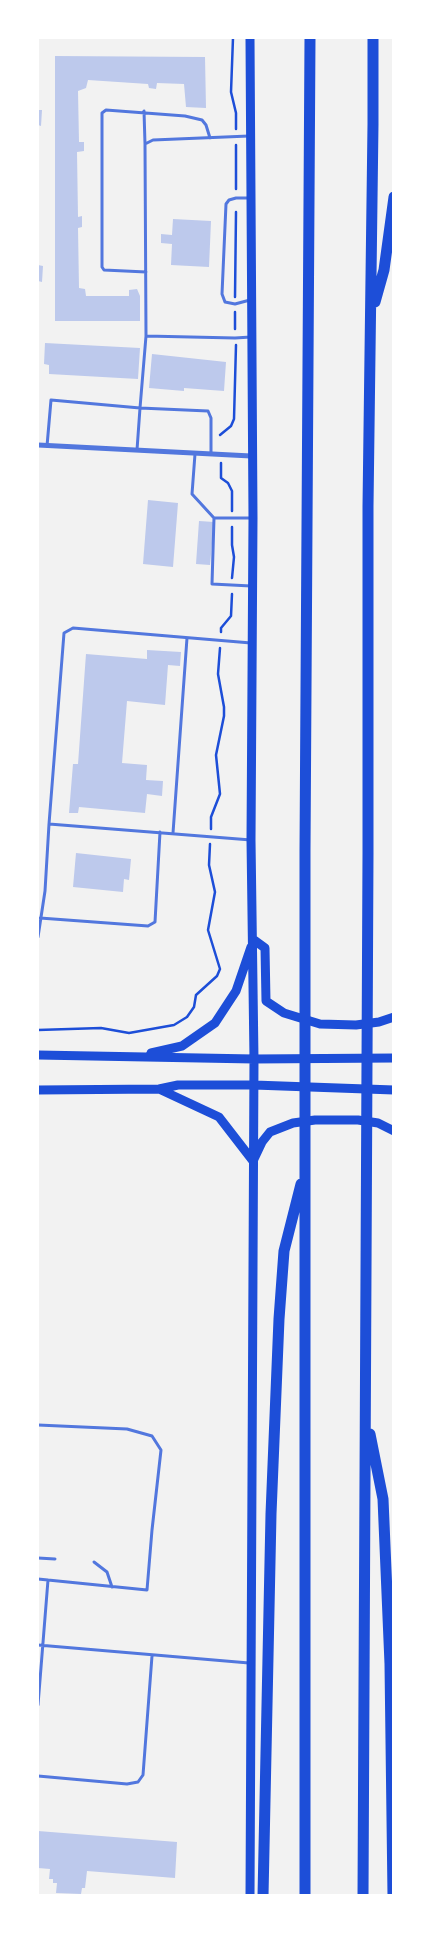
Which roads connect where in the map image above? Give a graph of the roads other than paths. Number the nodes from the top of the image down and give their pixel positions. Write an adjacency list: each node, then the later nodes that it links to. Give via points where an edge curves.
1 (250, 38): 5 (main road)
2 (310, 38): 45 (highway)
3 (372, 38): 12 (highway)
4 (144, 111): 6 (lane, via 202,120); 7 (lane); 10 (lane, via 106,110 102,113 102,267 104,270)
5 (250, 136): 6 (lane); 9 (main road)
6 (210, 138): 7 (lane, via 153,140)
7 (145, 144): 10 (lane)
8 (394, 197): 12 (highway, via 384,270)
9 (250, 198): 11 (main road); 11 (lane, via 236,198 226,204 222,294 226,302 235,304)
10 (146, 272): 13 (lane)
11 (250, 300): 14 (main road)
12 (371, 318): 46 (highway)
13 (146, 336): 14 (lane); 15 (lane)
14 (251, 337): 21 (main road)
15 (140, 408): 17 (lane, via 51,400); 18 (lane); 20 (lane, via 208,411 211,418)
16 (38, 445): 17 (street)
17 (47, 446): 18 (street)
18 (137, 450): 19 (street)
19 (195, 453): 20 (street); 22 (lane, via 192,494)
20 (210, 454): 21 (street)
21 (251, 456): 23 (main road)
22 (214, 518): 23 (lane); 24 (lane, via 212,584)
23 (253, 518): 24 (main road)
24 (252, 586): 26 (main road)
25 (187, 638): 26 (lane); 27 (lane, via 73,628 64,633); 29 (lane)
26 (252, 644): 30 (main road)
27 (49, 824): 28 (lane); 31 (lane)
28 (160, 832): 29 (lane); 31 (lane, via 155,922 148,926)
29 (173, 833): 30 (lane)
30 (251, 840): 33 (main road)
31 (40, 918): 32 (lane)
32 (38, 937)
33 (254, 940): 34 (main road, via 265,948 266,1001 284,1013 320,1024 356,1025); 36 (main road, via 236,991 215,1023 182,1046); 38 (main road)
34 (394, 1017)
35 (38, 1055): 36 (main road)
36 (135, 1056): 38 (main road)
37 (394, 1058): 38 (main road)
38 (254, 1059): 39 (main road)
39 (254, 1085): 40 (main road, via 178,1085); 42 (main road); 44 (main road)
40 (159, 1089): 41 (main road); 44 (main road, via 219,1117)
41 (38, 1090)
42 (394, 1090)
43 (394, 1131): 44 (main road, via 378,1122 358,1120 315,1120 293,1124 270,1132)
44 (253, 1161): 57 (main road)
45 (305, 1168): 61 (highway, via 284,1251 279,1318 271,1514); 62 (highway)
46 (365, 1407): 63 (highway); 64 (highway, via 383,1499 390,1664)
47 (38, 1425): 53 (lane, via 127,1429 152,1436 161,1450 147,1590)
48 (38, 1558): 49 (lane)
49 (55, 1559)
50 (94, 1562): 53 (lane, via 107,1572)
51 (38, 1579): 52 (lane)
52 (48, 1580): 53 (lane); 55 (lane)
53 (112, 1587)
54 (38, 1645): 55 (lane)
55 (42, 1645): 56 (lane); 58 (lane)
56 (152, 1656): 57 (lane); 59 (lane, via 143,1775 138,1782 128,1784)
57 (252, 1663): 60 (main road)
58 (38, 1705)
59 (38, 1776)
60 (250, 1896)
61 (263, 1896)
62 (305, 1896)
63 (363, 1896)
64 (393, 1896)

